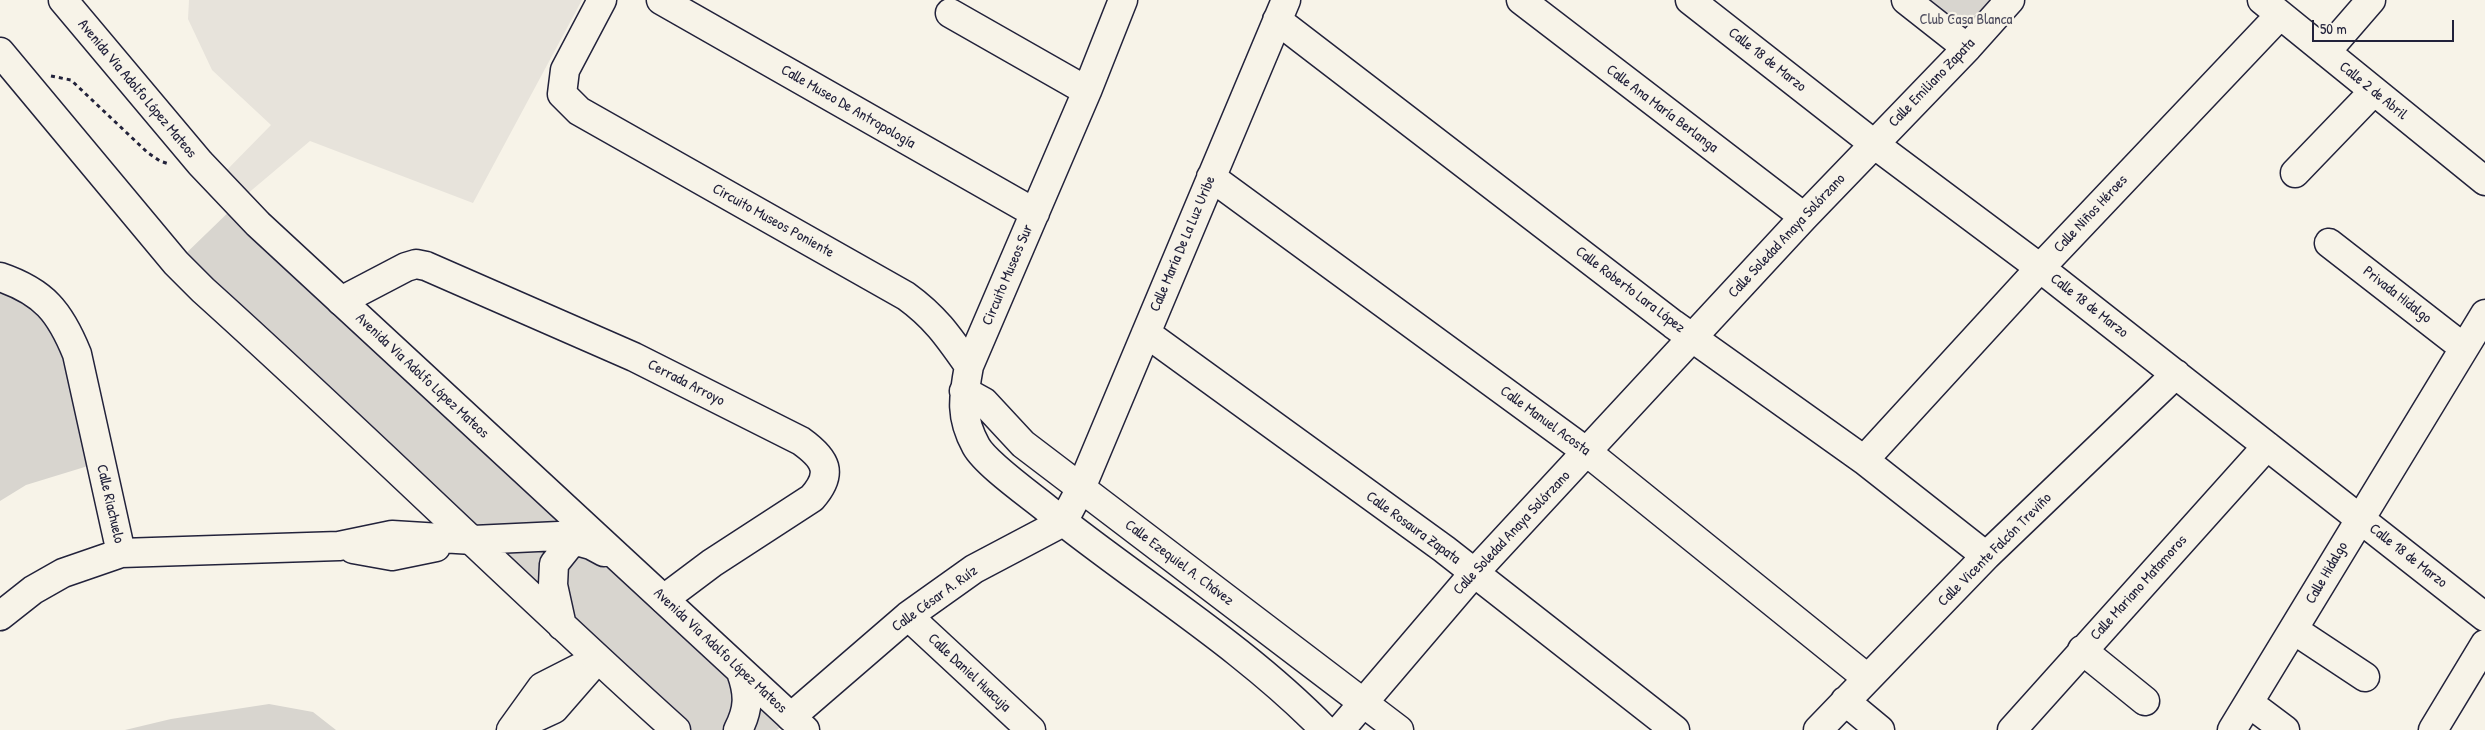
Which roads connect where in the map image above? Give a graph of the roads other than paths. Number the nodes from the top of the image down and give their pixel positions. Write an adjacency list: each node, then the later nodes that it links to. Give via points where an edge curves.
1 (63, 0): 27 (street, Avenida Via Adolfo López Mateos, via 200,163 258,224)
2 (602, 0): 33 (street, Circuito Museos Poniente, via 565,70 562,94 579,111 906,296 928,312 944,331)
3 (661, 0): 22 (street, Calle Museo De Antropología)
4 (1123, 0): 16 (street, Circuito Museos Sur)
5 (1521, 0): 23 (street, Calle Ana María Berlanga)
6 (1690, 0): 18 (street, Calle 18 de Marzo)
7 (1906, 0): 13 (street)
8 (2010, 0): 13 (street, Calle Emiliano Zapata)
9 (2371, 0): 15 (street)
10 (2271, 7): 15 (street, Calle 2 de Abril); 25 (street, Calle Niños Héroes)
11 (1282, 10): 20 (street, Calle María De La Luz Uribe); 30 (street, Calle Roberto Lara López)
12 (950, 12): 16 (street)
13 (1967, 48): 18 (street, Calle Emiliano Zapata)
14 (0, 52): 41 (street, via 189,277)
15 (2326, 52): 17 (street, Calle 2 de Abril)
16 (1087, 91): 22 (street, Circuito Museos Sur)
17 (2374, 91): 19 (street); 21 (street, Calle 2 de Abril)
18 (1874, 144): 23 (street, Calle Soledad Anaya Solórzano); 25 (street, Calle 18 de Marzo)
19 (2295, 173)
20 (1211, 177): 29 (street, Calle María De La Luz Uribe); 35 (street, Calle Manuel Acosta)
21 (2485, 181)
22 (1035, 213): 33 (street, Circuito Museos Sur)
23 (1804, 217): 30 (street, Calle Soledad Anaya Solórzano)
24 (2329, 243): 31 (street, Privada Hidalgo)
25 (2040, 268): 32 (street, Calle 18 de Marzo); 36 (street, Calle Niños Héroes)
26 (0, 277): 42 (street, Calle Riachuelo, via 25,286 49,304 66,328 77,354)
27 (341, 301): 44 (street, Avenida Via Adolfo López Mateos); 46 (street, Cerrada Arroyo, via 406,267 426,266 634,357 814,450 824,462 826,474 821,488 812,498 712,563)
28 (2485, 314): 31 (street, Calle Hidalgo)
29 (1146, 333): 37 (street, Calle María De La Luz Uribe); 45 (street, Calle Rosaura Zapata)
30 (1692, 338): 35 (street, Calle Soledad Anaya Solórzano); 36 (street, Calle Roberto Lara López)
31 (2464, 348): 38 (street, Calle Hidalgo)
32 (2176, 374): 34 (street, Calle 18 de Marzo); 43 (street, Calle Vicente Falcón Treviño)
33 (966, 379): 37 (street, Calle Ezequiel A. Chávez, via 1023,444); 39 (street, Circuito Museos Sur, via 964,422 977,448 1003,474)
34 (2267, 446): 38 (street, Calle 18 de Marzo); 53 (street, Calle Mariano Matamoros)
35 (1587, 452): 45 (street, Calle Soledad Anaya Solórzano); 57 (street, Calle Manuel Acosta)
36 (1864, 460): 43 (street, Calle Roberto Lara López)
37 (1081, 488): 39 (street); 60 (street, Calle Ezequiel A. Chávez)
38 (2359, 518): 49 (street, Calle 18 de Marzo); 51 (street, Calle Hidalgo)
39 (1063, 522): 48 (street, Calle César A. Ruíz, via 974,569); 67 (street, via 1267,675)
40 (574, 539): 41 (street, Calle Riachuelo, via 559,536); 44 (street, Calle Riachuelo); 50 (street, via 554,564 552,585)
41 (473, 540): 42 (street, Calle Riachuelo, via 392,535 339,546); 50 (street)
42 (121, 553): 47 (street, via 63,573 33,590)
43 (1986, 556): 57 (street, Calle Vicente Falcón Treviño)
44 (621, 560): 46 (street, Avenida Via Adolfo López Mateos)
45 (1474, 573): 60 (street, Calle Soledad Anaya Solórzano); 70 (street, Calle Rosaura Zapata)
46 (664, 599): 55 (street, Avenida Via Adolfo López Mateos)
47 (0, 616)
48 (908, 616): 62 (street, Calle César A. Ruíz); 66 (street, Calle Daniel Huacuja)
49 (2485, 617)
50 (562, 626): 54 (street)
51 (2294, 630): 56 (street); 61 (street, Calle Hidalgo)
52 (2485, 644): 76 (street)
53 (2082, 650): 59 (street); 73 (street, Calle Mariano Matamoros)
54 (597, 659): 63 (street, via 542,687); 64 (street)
55 (741, 672): 62 (street, Avenida Via Adolfo López Mateos); 65 (street, via 747,688 748,705)
56 (2365, 677)
57 (1867, 678): 58 (street, Calle Vicente Falcón Treviño)
58 (1845, 701): 71 (street, Calle Vicente Falcón Treviño); 72 (street)
59 (2145, 701)
60 (1362, 703): 68 (street, Calle Soledad Anaya Solórzano); 69 (street, Calle Ezequiel A. Chávez)
61 (2249, 703): 74 (street, Calle Hidalgo); 75 (street)
62 (798, 724)
63 (512, 729)
64 (676, 730)
65 (738, 730)
66 (1031, 730)
67 (1325, 730)
68 (1340, 730)
69 (1399, 730)
70 (1675, 730)
71 (1818, 730)
72 (1880, 730)
73 (2012, 730)
74 (2232, 730)
75 (2285, 730)
76 (2433, 730)

